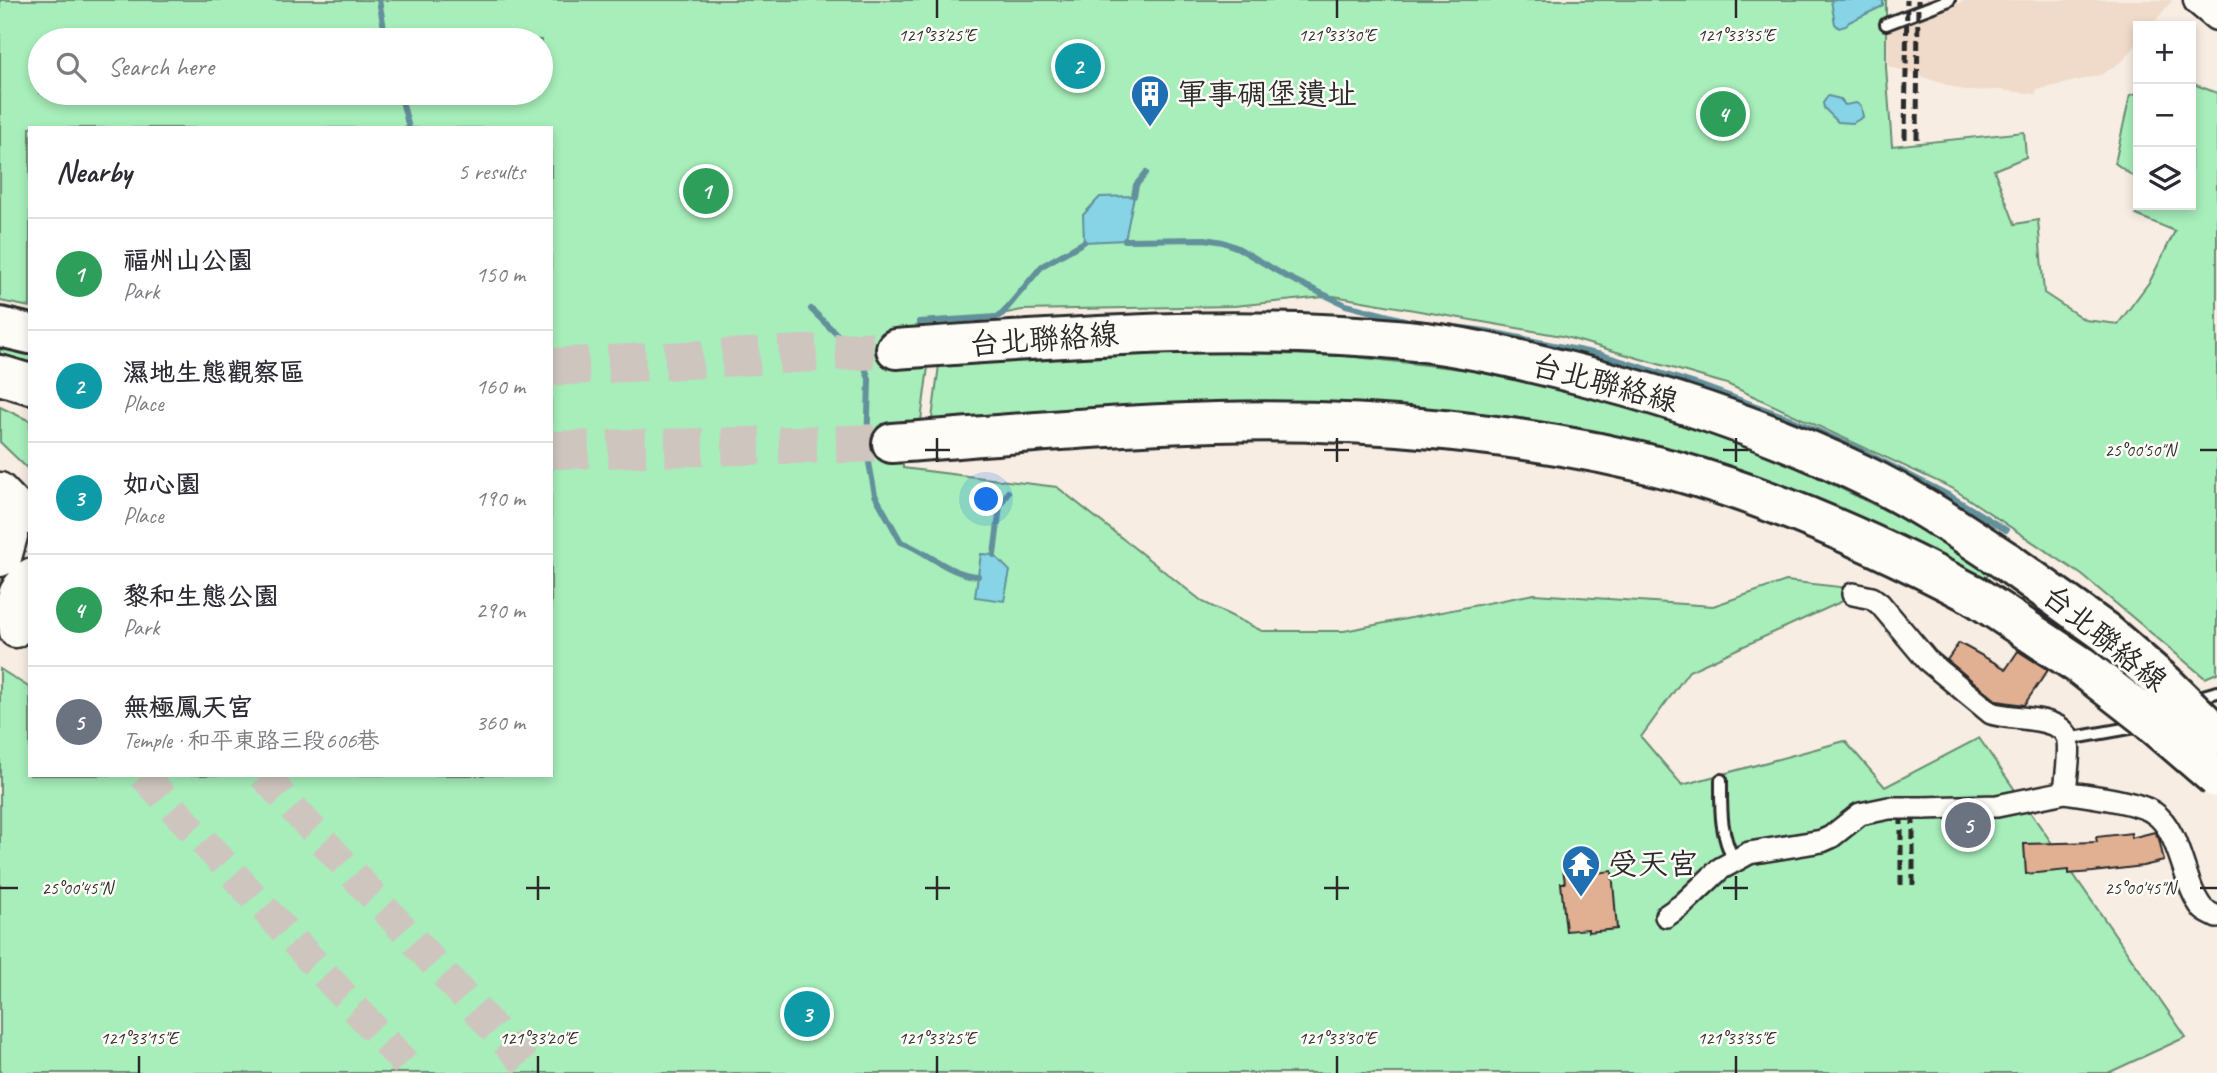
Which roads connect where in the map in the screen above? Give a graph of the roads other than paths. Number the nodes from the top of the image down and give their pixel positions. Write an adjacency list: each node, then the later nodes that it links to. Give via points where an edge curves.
1 (1949, 0): 4 (lane)
2 (2199, 0): 3 (main road)
3 (2217, 15)
4 (1886, 24)
5 (0, 327): 6 (highway)
6 (28, 334)
7 (896, 349): 21 (highway, 台北聯絡線, bridge, via 1211,331 1408,340 1513,358 1642,391 1780,438 1864,475 1953,525 2105,632)
8 (0, 375): 9 (highway)
9 (28, 383)
10 (892, 443): 23 (highway, 台北聯絡線, bridge, via 1133,425 1311,423 1500,437 1602,453 1762,499 1842,530 1974,595 2081,666)
11 (0, 488): 13 (main road)
12 (0, 516): 14 (main road, via 12,536 6,558)
13 (28, 518)
14 (0, 561)
15 (28, 576): 17 (main road, via 17,585 11,602)
16 (1853, 594): 22 (street, via 1880,604 1927,660 1990,713 2054,724)
17 (15, 632)
18 (2217, 692): 19 (lane, via 2199,695)
19 (2176, 708)
20 (2164, 714): 22 (lane, via 2141,726)
21 (2217, 735)
22 (2068, 738): 25 (street)
23 (2217, 778)
24 (1721, 780): 26 (lane, via 1721,822)
25 (2065, 792): 26 (street, bridge, via 1997,806 1889,808 1860,814 1822,841 1763,849); 28 (street, via 2155,813 2204,909)
26 (1734, 861): 27 (street)
27 (1666, 916)
28 (2217, 917)

